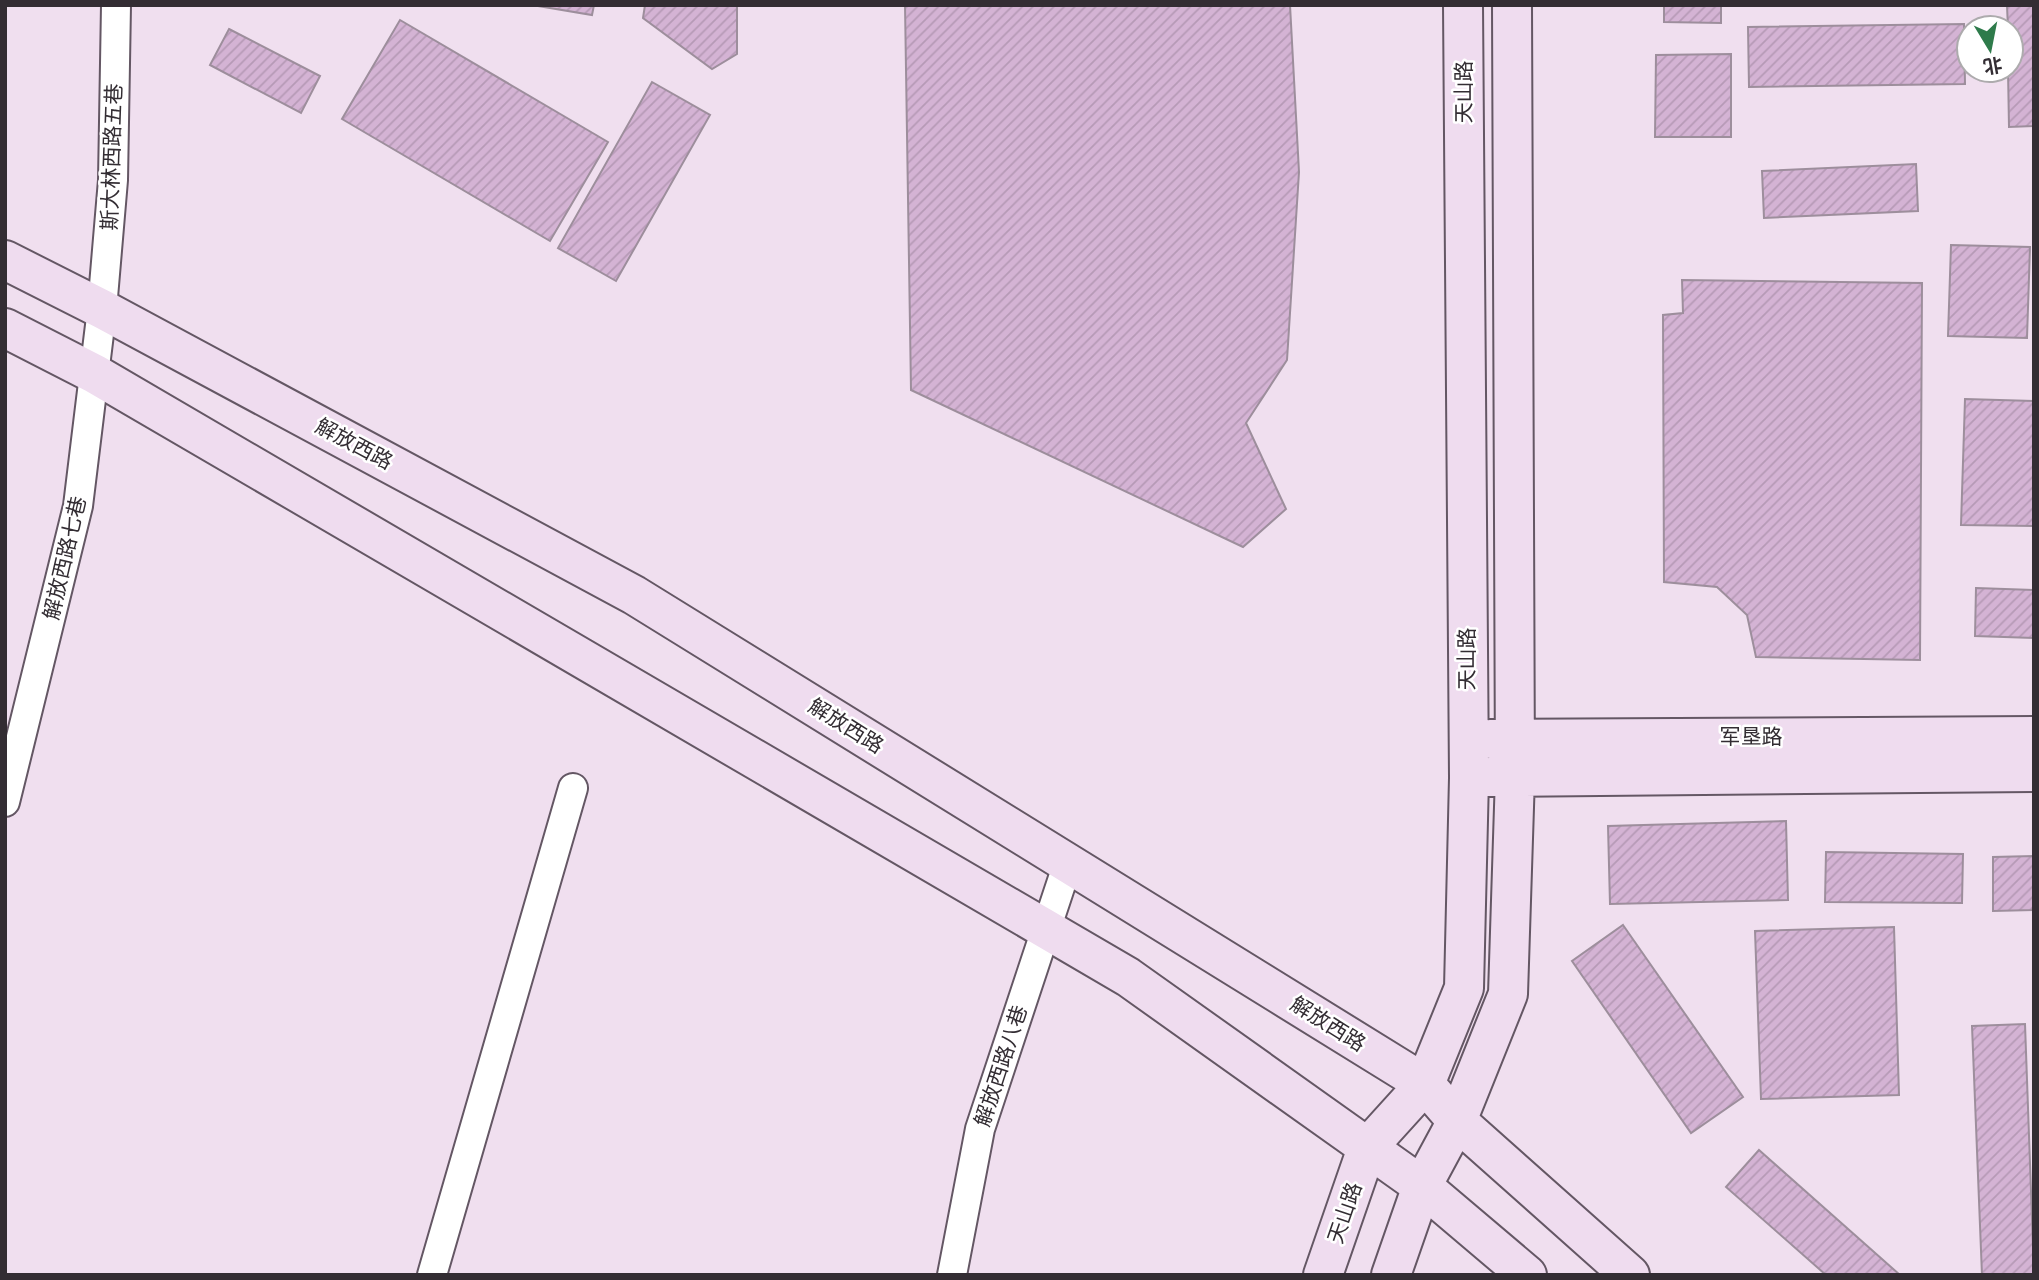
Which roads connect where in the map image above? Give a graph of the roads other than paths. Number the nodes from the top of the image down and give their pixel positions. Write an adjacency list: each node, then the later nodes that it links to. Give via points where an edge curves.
1 (116, 5): 5 (street, 斯大林西路五巷, via 113,180)
2 (1463, 5): 10 (main road, 天山路)
3 (1512, 5): 9 (main road)
4 (5, 260): 5 (main road, 解放西路)
5 (102, 309): 7 (street, 解放西路七巷); 16 (main road, 解放西路, via 634,595)
6 (5, 328): 7 (main road)
7 (95, 374): 15 (street, 解放西路七巷, via 78,506); 17 (main road)
8 (2034, 736): 9 (main road, 军垦路)
9 (1514, 738): 10 (main road, 军垦路); 12 (main road)
10 (1468, 740): 13 (main road, 天山路)
11 (2034, 772): 12 (main road, 军垦路)
12 (1515, 776): 13 (main road, 军垦路); 19 (main road, via 1508,994)
13 (1469, 778): 18 (main road, 天山路, via 1464,988)
14 (573, 788): 22 (street)
15 (5, 802)
16 (1068, 863): 17 (street, 解放西路八巷); 18 (main road, 解放西路)
17 (1046, 929): 20 (main road, via 1128,977); 23 (street, 解放西路八巷, via 980,1129)
18 (1425, 1084): 19 (main road, 解放西路); 20 (main road, 天山路)
19 (1457, 1121): 21 (main road); 27 (main road, 解放西路)
20 (1367, 1148): 21 (main road); 24 (main road, 天山路)
21 (1422, 1186): 25 (main road); 26 (main road)
22 (432, 1275)
23 (952, 1275)
24 (1323, 1275)
25 (1391, 1275)
26 (1527, 1275)
27 (1630, 1275)

